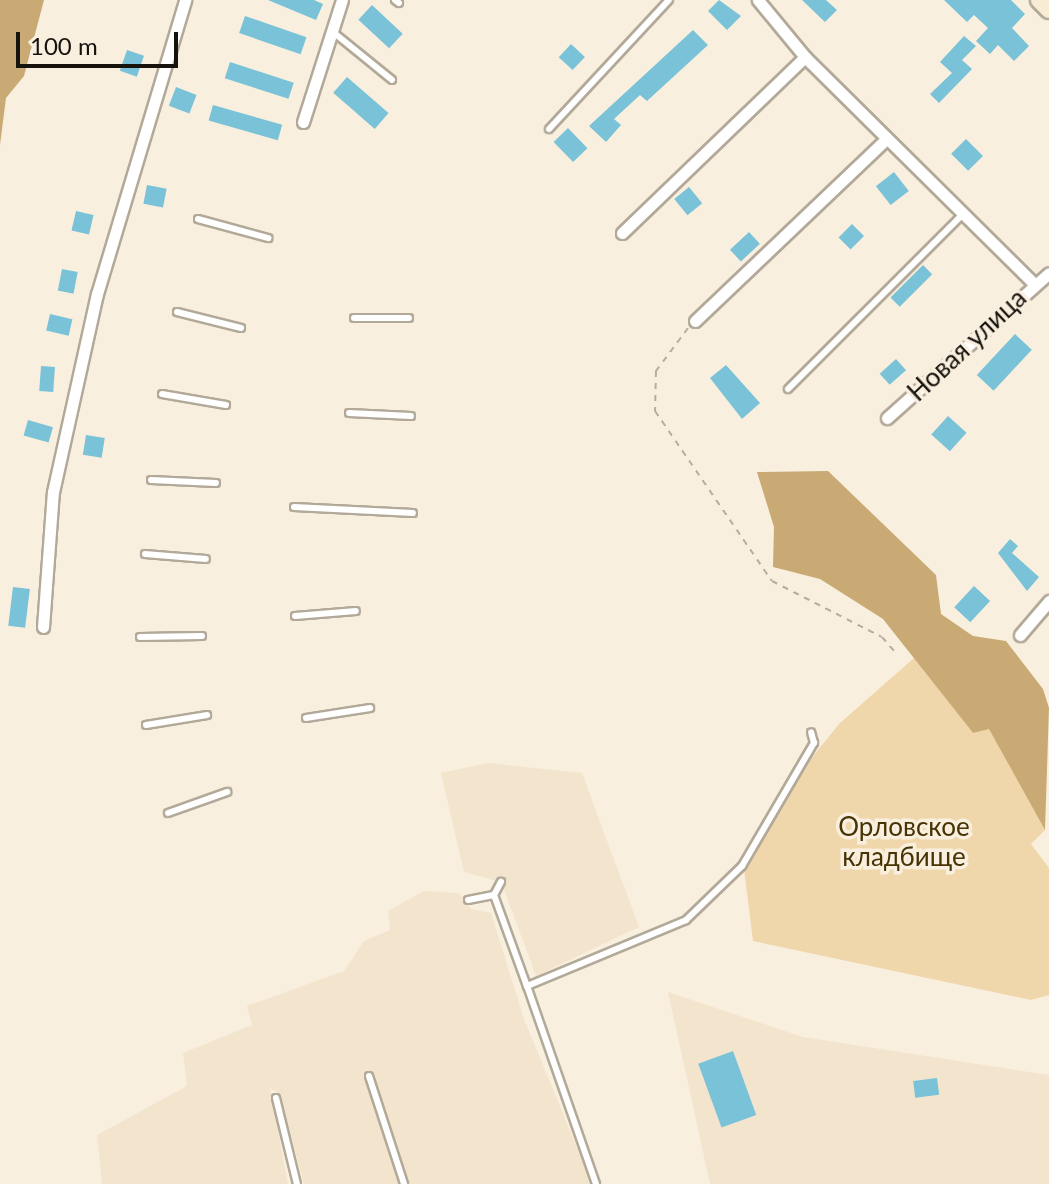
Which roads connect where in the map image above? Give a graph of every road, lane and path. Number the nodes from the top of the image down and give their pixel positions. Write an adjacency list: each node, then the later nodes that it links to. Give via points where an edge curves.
1 (185, 0): 39 (street, via 97,294 53,492)
2 (342, 0): 7 (street)
3 (669, 0): 11 (lane)
4 (758, 0): 8 (street)
5 (1039, 0): 6 (main road)
6 (1049, 10)
7 (332, 31): 9 (lane); 10 (street)
8 (805, 57): 12 (street); 15 (street)
9 (392, 80)
10 (303, 122)
11 (549, 129)
12 (886, 139): 13 (street); 22 (street)
13 (967, 210): 18 (street); 24 (lane)
14 (198, 219): 16 (lane)
15 (622, 233)
16 (268, 238)
17 (1049, 273): 18 (street, Новая улица)
18 (1033, 283): 29 (street, Новая улица)
19 (177, 312): 23 (lane)
20 (354, 318): 21 (lane)
21 (409, 318)
22 (695, 321): 43 (path, via 656,371 655,411 772,581 882,637)
23 (241, 328)
24 (788, 389)
25 (162, 394): 26 (lane)
26 (226, 405)
27 (349, 413): 28 (lane)
28 (411, 416)
29 (887, 418)
30 (151, 480): 31 (lane)
31 (216, 483)
32 (294, 507): 33 (lane)
33 (413, 513)
34 (145, 554): 35 (lane)
35 (206, 559)
36 (1049, 601): 40 (street)
37 (356, 611): 38 (lane)
38 (295, 616)
39 (43, 627)
40 (1020, 635)
41 (202, 636): 42 (lane)
42 (140, 637)
43 (897, 654)
44 (370, 708): 46 (lane)
45 (207, 715): 47 (lane)
46 (306, 718)
47 (146, 725)
48 (811, 732): 54 (lane, via 814,743 742,866 686,920)
49 (227, 792): 50 (lane)
50 (168, 813)
51 (501, 882): 52 (lane)
52 (494, 895): 53 (lane); 54 (lane)
53 (468, 900)
54 (527, 986): 59 (lane)
55 (369, 1076): 58 (lane)
56 (276, 1098): 57 (lane)
57 (297, 1184)
58 (404, 1184)
59 (596, 1184)

